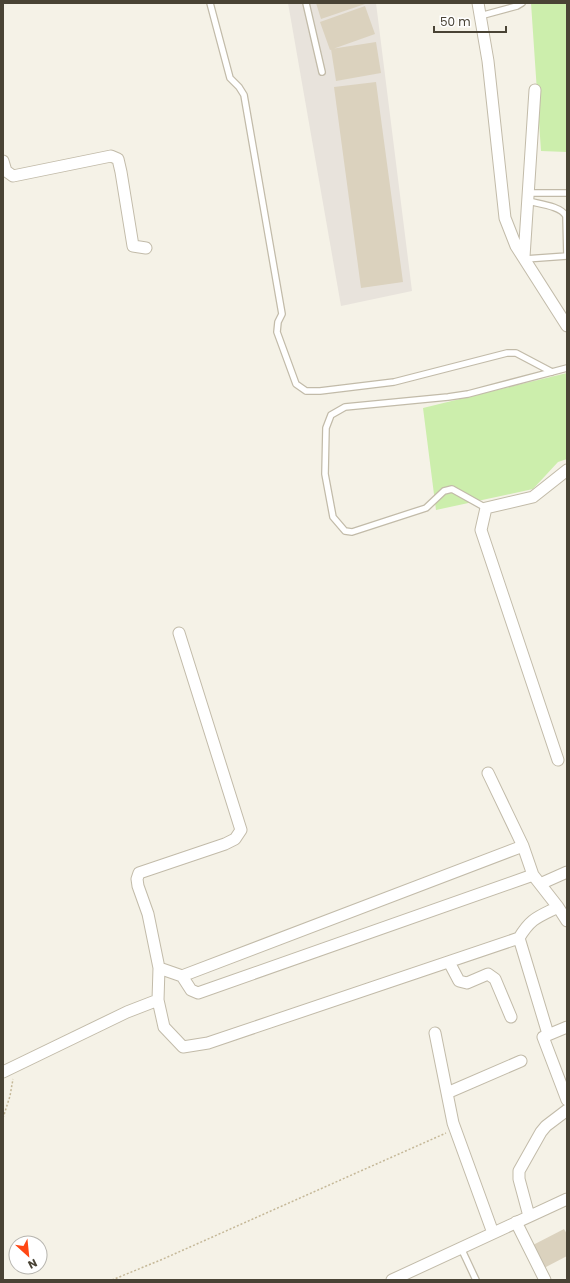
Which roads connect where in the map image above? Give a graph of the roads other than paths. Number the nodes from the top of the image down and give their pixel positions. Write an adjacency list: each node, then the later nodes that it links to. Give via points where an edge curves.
1 (210, 3): 16 (lane, via 230,78 244,95 282,314 277,332 296,384 306,392 394,382 516,352)
2 (306, 3): 6 (lane)
3 (478, 3): 5 (street)
4 (522, 3): 5 (lane)
5 (480, 16): 13 (street, via 488,62 505,218 516,246)
6 (322, 72)
7 (535, 90): 10 (street)
8 (3, 161): 11 (street, via 6,171 13,176 111,156 118,159 133,246)
9 (567, 194): 10 (lane)
10 (528, 197): 12 (lane, via 560,209 565,214); 13 (street)
11 (146, 248)
12 (567, 256): 13 (lane)
13 (524, 258): 14 (street)
14 (567, 326)
15 (567, 368): 16 (lane)
16 (552, 372): 18 (lane, via 468,394 345,407 331,415 326,428 325,474 333,517 345,531 352,532 426,508 444,491 452,489)
17 (567, 470): 18 (street, via 533,497)
18 (486, 508): 20 (street, via 481,530)
19 (179, 633): 30 (street, via 241,830 235,839 225,844 139,873 138,886 148,914)
20 (558, 760)
21 (488, 773): 22 (street)
22 (523, 846): 24 (street); 31 (street)
23 (567, 872): 25 (street)
24 (533, 875): 25 (street); 31 (street, via 198,993 191,990)
25 (540, 884): 26 (street)
26 (558, 907): 27 (street); 28 (street, via 532,920)
27 (567, 921)
28 (520, 938): 29 (street); 36 (street)
29 (449, 962): 32 (street, via 208,1044 183,1047 164,1028); 33 (street, via 459,981 467,983 488,974 495,979)
30 (159, 968): 31 (street); 32 (street)
31 (182, 976)
32 (158, 1000): 38 (street, via 126,1012)
33 (510, 1017)
34 (567, 1027): 36 (street)
35 (435, 1033): 39 (street)
36 (548, 1034): 40 (street, via 543,1037)
37 (521, 1061): 39 (street)
38 (3, 1072)
39 (447, 1092): 45 (street, via 455,1130)
40 (567, 1100)
41 (567, 1110): 43 (street, via 541,1132 519,1171)
42 (567, 1199): 43 (street)
43 (529, 1216): 44 (street)
44 (516, 1222): 45 (street); 49 (street)
45 (493, 1233): 46 (street)
46 (461, 1248): 47 (street); 48 (lane)
47 (392, 1280)
48 (476, 1280)
49 (545, 1280)

